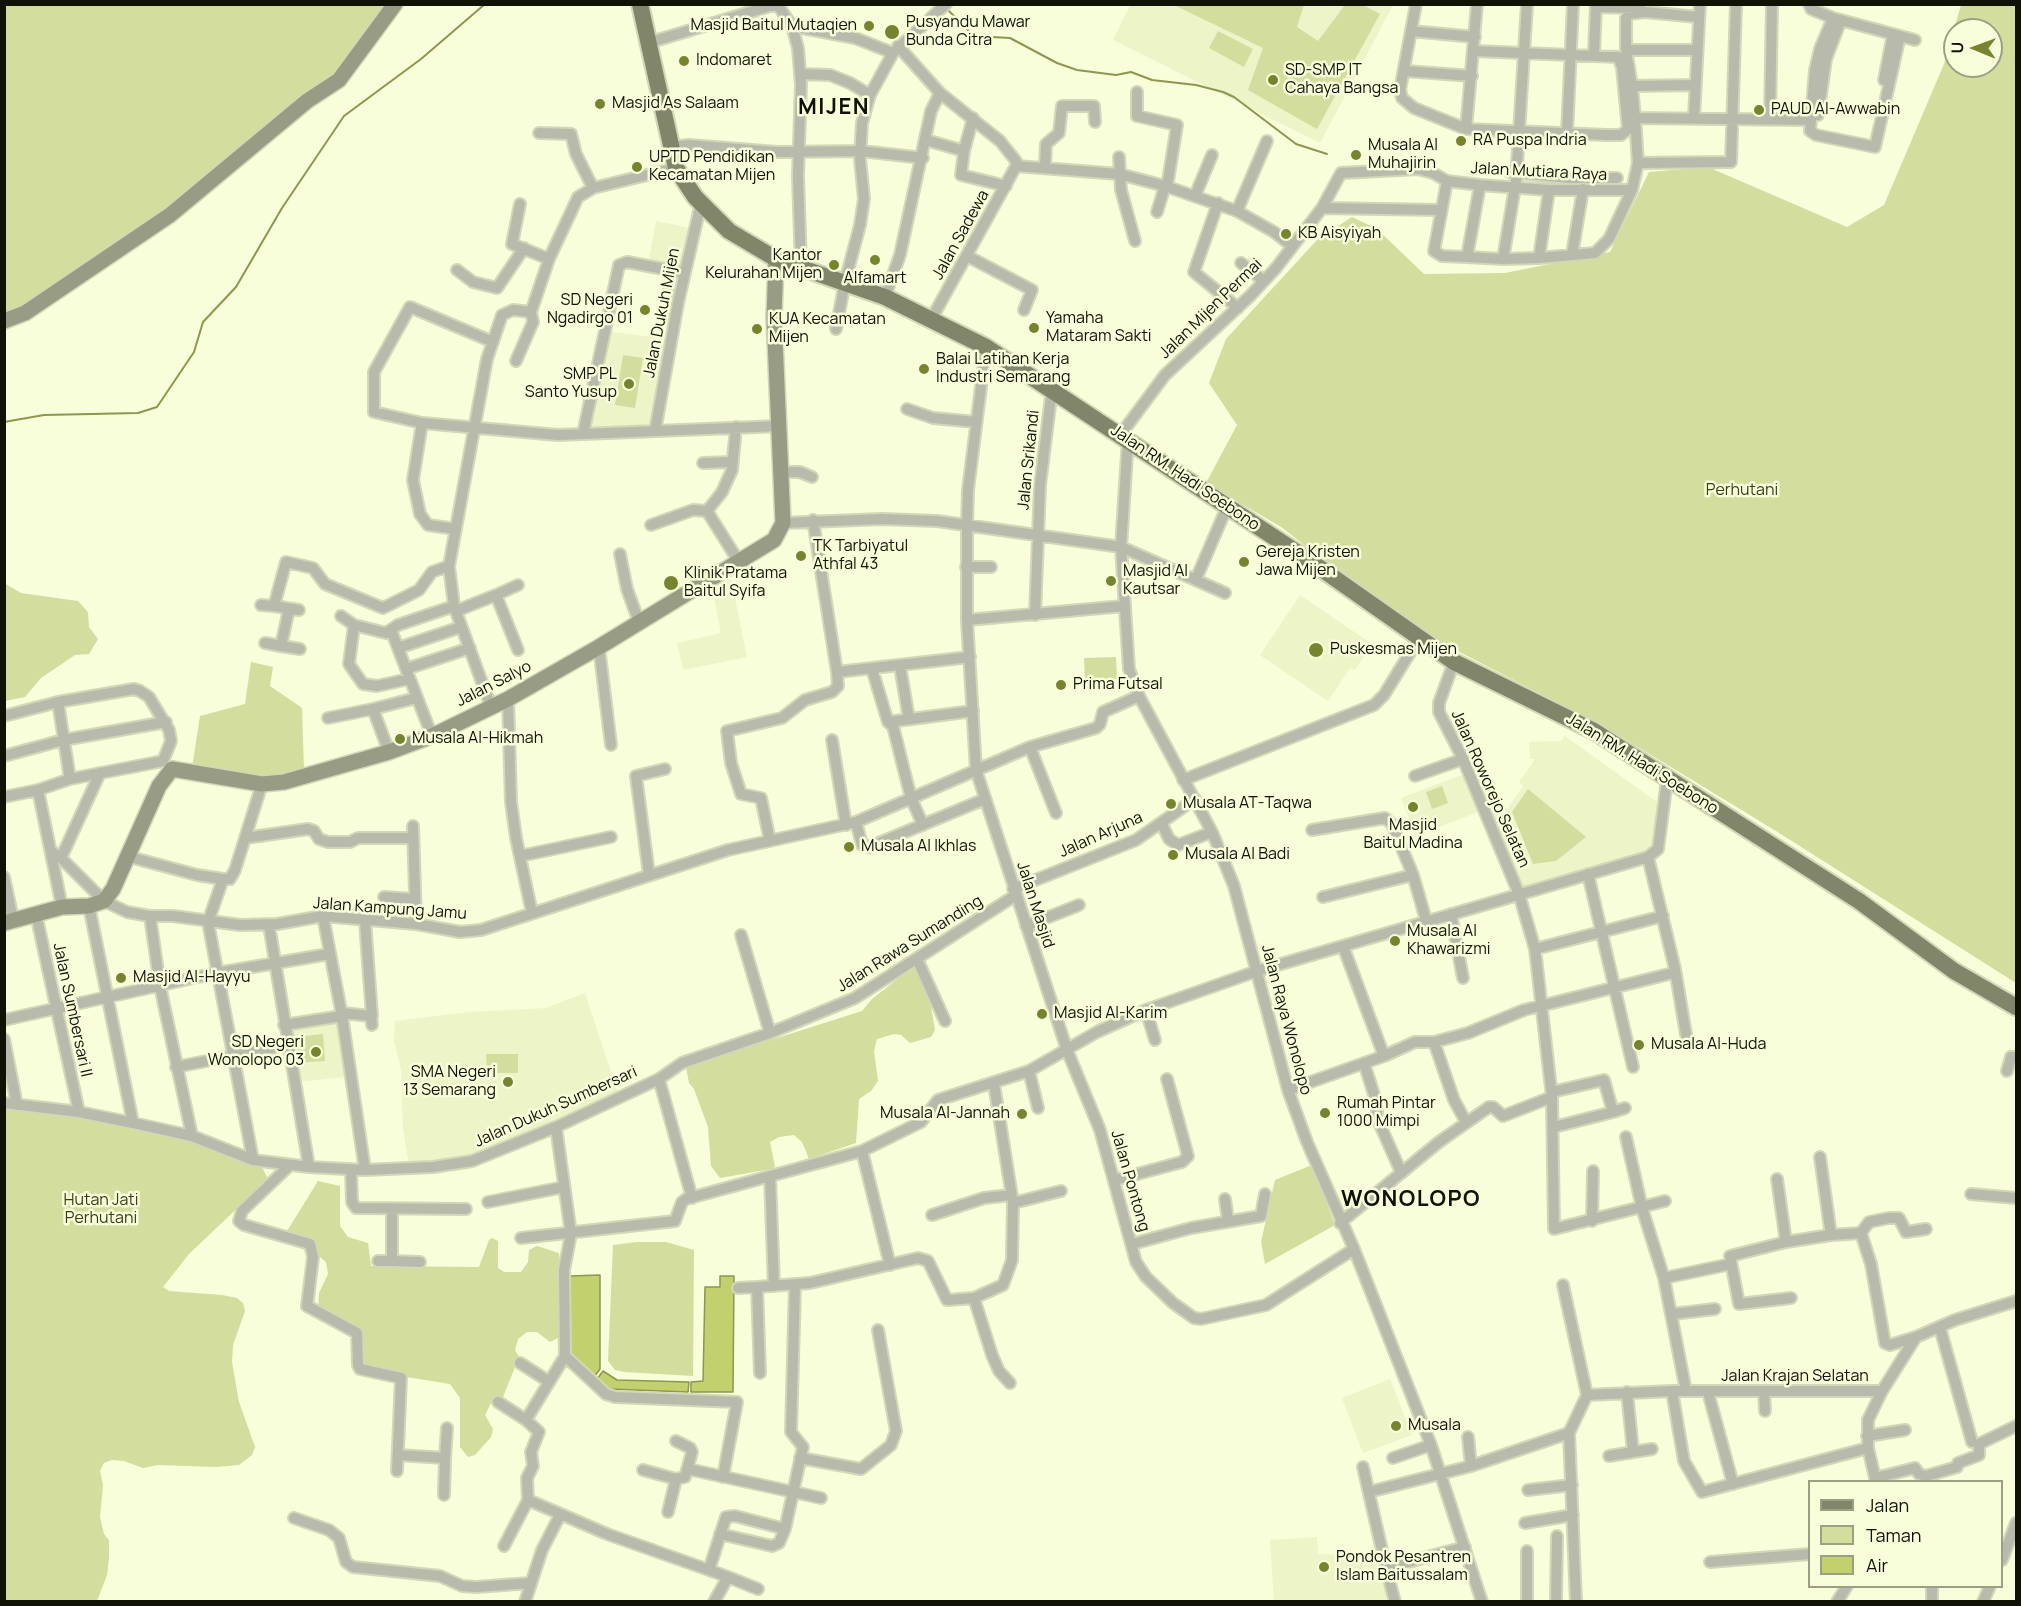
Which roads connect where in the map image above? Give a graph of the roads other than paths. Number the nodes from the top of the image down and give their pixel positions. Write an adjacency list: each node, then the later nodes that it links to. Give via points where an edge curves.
1 (395, 4): 106 (street, via 339,80 307,101 170,215 25,313)
2 (640, 4): 23 (main road, Jalan RM. Hadi Soebono)
3 (946, 4): 24 (street)
4 (1416, 4): 19 (street)
5 (1477, 4): 21 (street)
6 (1521, 4): 28 (street)
7 (1527, 4): 28 (street)
8 (1573, 4): 29 (street)
9 (1700, 4): 16 (street)
10 (1736, 4): 43 (street)
11 (1772, 4): 42 (street)
12 (778, 5): 18 (street); 23 (street)
13 (1596, 6): 15 (street); 30 (street)
14 (1810, 7): 17 (street)
15 (1659, 9)
16 (1698, 16): 25 (street, via 1629,14); 26 (street)
17 (1837, 19): 20 (street); 44 (street, via 1817,60); 50 (street, via 1826,59)
18 (792, 26): 24 (street); 32 (street)
19 (1411, 31): 21 (street); 31 (street)
20 (1897, 35): 22 (street); 50 (street, via 1870,148)
21 (1475, 37): 27 (street)
22 (1915, 40)
23 (648, 43): 53 (main road, Jalan RM. Hadi Soebono)
24 (896, 50): 37 (street); 38 (street)
25 (1626, 50): 26 (street); 35 (street)
26 (1696, 50): 34 (street)
27 (1475, 51): 28 (street); 33 (street)
28 (1521, 53): 29 (street); 47 (street)
29 (1572, 54): 30 (street); 49 (street)
30 (1594, 54): 49 (street, via 1616,56 1621,62 1628,129 1621,135)
31 (1405, 72): 33 (street); 46 (street, via 1402,99)
32 (800, 74): 38 (street, via 830,75); 54 (street)
33 (1472, 76): 46 (street)
34 (1695, 85): 35 (street); 39 (street)
35 (1632, 86): 41 (street)
36 (1137, 92): 71 (street, via 1137,116 1176,125)
37 (940, 93): 40 (street); 51 (street, via 931,111)
38 (870, 95): 55 (street, via 862,123)
39 (1694, 117): 41 (street); 43 (street)
40 (973, 118): 56 (street); 61 (street, via 1000,141)
41 (1635, 118): 60 (street)
42 (1770, 118): 43 (street); 44 (street)
43 (1733, 119): 60 (street, via 1730,163)
44 (1810, 120): 50 (street, via 1810,132)
45 (1095, 122): 63 (street, via 1094,106 1062,106 1059,133 1046,144)
46 (1466, 129): 47 (street)
47 (1517, 132): 49 (street); 64 (street)
48 (539, 133): 72 (street, via 571,134)
49 (1567, 133)
50 (1816, 135)
51 (926, 140): 56 (street); 59 (street)
52 (1267, 141): 83 (street)
53 (670, 147): 54 (street); 62 (main road, Jalan RM. Hadi Soebono)
54 (800, 151): 55 (street); 96 (street)
55 (861, 151): 59 (street); 100 (street, via 864,199)
56 (964, 151): 70 (street, via 961,175)
57 (1212, 155): 77 (street)
58 (1119, 157): 65 (street)
59 (923, 158): 101 (street, via 900,255)
60 (1638, 163): 76 (street)
61 (1016, 166): 63 (street); 70 (street, Jalan Sadewa)
62 (676, 168): 72 (street); 78 (main road, Jalan RM. Hadi Soebono)
63 (1045, 168): 65 (street)
64 (1513, 173): 67 (street); 73 (street)
65 (1119, 174): 71 (street); 85 (street)
66 (1340, 174): 68 (street, Jalan Mutiara Raya, via 1418,169); 81 (street, Jalan Mijen Permai)
67 (1617, 178)
68 (1447, 181): 69 (street, Jalan Mutiara Raya); 82 (street)
69 (1480, 185): 73 (street, Jalan Mutiara Raya); 90 (street)
70 (1006, 186): 89 (street, Jalan Sadewa)
71 (1166, 187): 77 (street); 84 (street)
72 (593, 188): 92 (street, via 578,197)
73 (1510, 188): 75 (street, Jalan Mutiara Raya); 94 (street)
74 (1583, 189): 75 (street, Jalan Mutiara Raya); 76 (street, Jalan Mutiara Raya); 88 (street)
75 (1549, 190): 91 (street)
76 (1632, 190): 88 (street, via 1602,249 1595,254)
77 (1195, 196): 79 (street)
78 (701, 203): 93 (main road, Jalan RM. Hadi Soebono, via 729,231); 98 (street, Jalan Dukuh Mijen)
79 (1218, 203): 83 (street); 102 (street, via 1194,272)
80 (520, 204): 87 (street, via 511,240)
81 (1322, 208): 82 (street); 86 (street, Jalan Mijen Permai)
82 (1440, 210): 90 (street, via 1434,253)
83 (1237, 211): 86 (street)
84 (1157, 212)
85 (1135, 242)
86 (1292, 246): 99 (street, Jalan Mijen Permai)
87 (524, 248): 92 (street); 97 (street, via 497,288 473,282)
88 (1572, 255): 91 (street)
89 (967, 256): 103 (street, via 1032,290); 105 (street, Jalan Sadewa)
90 (1467, 257): 94 (street)
91 (1539, 258): 94 (street)
92 (549, 259): 104 (street)
93 (776, 259): 96 (main road, Jalan RM. Hadi Soebono); 115 (street)
94 (1503, 259)
95 (1241, 263): 99 (street)
96 (801, 267): 100 (main road, Jalan RM. Hadi Soebono)
97 (457, 270)
98 (685, 273): 118 (street, Jalan Dukuh Mijen); 119 (street, via 627,262 619,265)
99 (1264, 281): 102 (street, Jalan Mijen Permai)
100 (845, 282): 101 (main road, Jalan RM. Hadi Soebono); 107 (street)
101 (885, 297): 105 (main road, Jalan RM. Hadi Soebono)
102 (1238, 308): 120 (street, Jalan Mijen Permai, via 1165,375)
103 (1024, 310)
104 (531, 312): 108 (street, via 513,310 502,315); 110 (street, via 533,322)
105 (932, 318): 109 (main road, Jalan RM. Hadi Soebono)
106 (4, 321)
107 (836, 329)
108 (493, 342): 114 (street, via 415,307 409,308 374,372 373,407 377,414); 117 (street)
109 (986, 347): 111 (main road, Jalan RM. Hadi Soebono); 113 (street, Jalan Masjid)
110 (516, 361)
111 (1052, 389): 120 (main road, Jalan RM. Hadi Soebono); 132 (street, Jalan Srikandi)
112 (907, 409): 113 (street, via 933,418)
113 (976, 422): 130 (street, Jalan Masjid)
114 (422, 423): 117 (street); 131 (street, via 413,480 420,514 428,525)
115 (780, 426): 116 (street); 123 (street)
116 (736, 427): 118 (street); 121 (street)
117 (475, 428): 119 (street); 131 (street)
118 (655, 430): 119 (street)
119 (583, 434)
120 (1125, 437): 125 (main road, Jalan RM. Hadi Soebono); 133 (street, Jalan Raya Wonolopo)
121 (733, 462): 122 (street); 126 (street, via 722,492)
122 (703, 463)
123 (782, 472): 124 (street); 128 (street)
124 (812, 477)
125 (1227, 507): 139 (street); 154 (main road, Jalan RM. Hadi Soebono)
126 (707, 511): 129 (street, via 693,510); 135 (street)
127 (813, 520): 128 (street); 130 (street, via 937,521); 166 (street)
128 (783, 523): 135 (street, Jalan Salyo, via 774,540)
129 (651, 525)
130 (967, 526): 132 (street); 137 (street, Jalan Masjid)
131 (456, 529): 136 (street)
132 (1036, 534): 133 (street); 147 (street, Jalan Srikandi)
133 (1121, 547): 139 (street); 145 (street, Jalan Raya Wonolopo)
134 (620, 554): 150 (street)
135 (739, 562): 150 (street, Jalan Salyo)
136 (450, 566): 144 (street, via 432,572 419,590 383,608 325,584 313,568 286,562); 146 (street)
137 (966, 567): 138 (street); 149 (street, Jalan Masjid)
138 (991, 567)
139 (1196, 579): 141 (street)
140 (518, 585): 142 (street)
141 (1225, 593)
142 (496, 595): 146 (street); 161 (street)
143 (261, 604): 144 (street)
144 (274, 606): 156 (street, via 294,610)
145 (1124, 606): 147 (street); 168 (street, Jalan Raya Wonolopo, via 1127,657)
146 (455, 609): 152 (street); 153 (street)
147 (1035, 615): 149 (street)
148 (341, 616): 151 (street)
149 (967, 620): 162 (street, Jalan Masjid)
150 (639, 622): 157 (street, Jalan Salyo)
151 (354, 626): 153 (street, via 377,633); 167 (street, via 349,664 363,684 377,686)
152 (461, 627): 158 (street); 159 (street)
153 (391, 630): 158 (street)
154 (1419, 638): 163 (main road, Jalan RM. Hadi Soebono); 194 (street, via 1374,705)
155 (265, 643): 156 (street)
156 (281, 646): 160 (street)
157 (599, 647): 170 (street, Jalan Salyo); 183 (street)
158 (398, 648): 167 (street)
159 (470, 648): 167 (street); 172 (street)
160 (300, 649)
161 (518, 650)
162 (970, 657): 164 (street); 174 (street, Jalan Masjid)
163 (1454, 662): 187 (street, Jalan Roworejo Selatan, via 1438,708); 195 (main road, Jalan RM. Hadi Soebono, via 1594,731)
164 (900, 666): 165 (street); 177 (street)
165 (872, 669): 166 (street); 179 (street)
166 (837, 672): 212 (street, via 838,686 832,692 805,700 782,718 727,731 739,789 743,796 761,798)
167 (407, 674): 169 (street)
168 (1139, 696): 184 (street, Jalan Kampung Jamu, via 1103,712 1096,728); 194 (street, Jalan Raya Wonolopo)
169 (416, 698): 173 (street); 180 (street)
170 (508, 699): 172 (street, Jalan Salyo); 215 (street, via 512,802)
171 (58, 702): 175 (street); 178 (street, via 134,689 149,697); 181 (street)
172 (491, 707): 180 (street, Jalan Salyo)
173 (373, 709): 176 (street); 185 (street)
174 (973, 711): 177 (street); 190 (street, Jalan Masjid)
175 (4, 716)
176 (328, 718)
177 (909, 719): 179 (street)
178 (166, 722): 181 (street); 188 (street, via 171,741)
179 (888, 722): 199 (street, via 893,726)
180 (432, 736): 185 (street, Jalan Salyo)
181 (63, 740): 186 (street); 193 (street)
182 (832, 740): 203 (street)
183 (611, 745)
184 (1030, 747): 190 (street, Jalan Kampung Jamu); 202 (street)
185 (389, 752): 196 (street, Jalan Salyo, via 284,782)
186 (4, 756)
187 (1463, 759): 192 (street); 224 (street, Jalan Roworejo Selatan)
188 (167, 765): 191 (street); 196 (street, Jalan Salyo); 214 (street)
189 (665, 769): 218 (street, via 636,776)
190 (976, 770): 199 (street, Jalan Kampung Jamu); 201 (street, Jalan Masjid)
191 (100, 773): 193 (street); 217 (street)
192 (1415, 776)
193 (70, 779): 197 (street)
194 (1183, 780): 200 (street, Jalan Raya Wonolopo)
195 (1667, 780): 216 (street, via 1658,849); 259 (main road, Jalan RM. Hadi Soebono, via 1859,901 1954,971)
196 (262, 784): 210 (street)
197 (38, 790): 198 (street); 213 (street)
198 (4, 797)
199 (911, 798): 203 (street, Jalan Kampung Jamu); 205 (street)
200 (1195, 799): 204 (street, Jalan Arjuna); 208 (street, Jalan Raya Wonolopo)
201 (985, 800): 205 (street); 223 (street, Jalan Masjid)
202 (1056, 813)
203 (851, 824): 205 (street, via 866,847); 212 (street, Jalan Kampung Jamu)
204 (1162, 824): 208 (street, via 1169,839 1178,845); 223 (street, Jalan Arjuna, via 1123,846)
205 (923, 825)
206 (413, 826): 211 (street)
207 (1312, 830): 220 (street, via 1386,818)
208 (1212, 832): 251 (street, Jalan Raya Wonolopo, via 1234,886)
209 (611, 837): 215 (street)
210 (245, 838): 211 (street, via 308,829 328,842); 222 (street, via 231,879)
211 (411, 838): 227 (street)
212 (770, 841): 218 (street, Jalan Kampung Jamu)
213 (51, 851): 217 (street); 230 (street)
214 (126, 856): 222 (street); 228 (street, via 113,889)
215 (520, 856): 231 (street)
216 (1648, 857): 219 (street, Jalan Roworejo Selatan); 236 (street)
217 (61, 858): 228 (street)
218 (650, 873): 231 (street, Jalan Kampung Jamu, via 595,895)
219 (1588, 874): 224 (street, Jalan Roworejo Selatan); 244 (street)
220 (1413, 875): 226 (street); 238 (street)
221 (4, 877): 237 (street)
222 (223, 879): 240 (street)
223 (1015, 892): 243 (street, Jalan Masjid); 249 (street, Jalan Rawa Sumanding)
224 (1519, 894): 233 (street, Jalan Roworejo Selatan); 247 (street, Jalan Roworejo Selatan)
225 (384, 897): 227 (street)
226 (1323, 897)
227 (413, 899): 241 (street)
228 (96, 904): 230 (street); 234 (street, Jalan Kampung Jamu); 257 (street)
229 (1079, 905): 243 (street)
230 (62, 907): 232 (street)
231 (532, 913): 241 (street, Jalan Kampung Jamu, via 481,930 460,932)
232 (36, 914): 237 (street); 260 (street, Jalan Sumbersari II)
233 (1451, 914): 238 (street, Jalan Roworejo Selatan); 254 (street)
234 (150, 916): 240 (street, Jalan Kampung Jamu); 255 (street)
235 (323, 916): 239 (street, Jalan Kampung Jamu); 242 (street, Jalan Kampung Jamu); 248 (street)
236 (1663, 916): 244 (street); 253 (street)
237 (9, 917)
238 (1426, 920): 246 (street, Jalan Roworejo Selatan)
239 (365, 921): 241 (street, Jalan Kampung Jamu); 262 (street, via 372,1016)
240 (208, 922): 242 (street, Jalan Kampung Jamu); 252 (street)
241 (416, 924)
242 (268, 925): 250 (street)
243 (1026, 926): 272 (street, Jalan Masjid)
244 (1601, 931): 247 (street); 256 (street)
245 (741, 935): 266 (street)
246 (1343, 946): 251 (street, Jalan Roworejo Selatan); 274 (street)
247 (1535, 949): 258 (street, Jalan Roworejo Selatan)
248 (329, 954): 250 (street); 262 (street)
249 (917, 959): 264 (street); 266 (street, Jalan Rawa Sumanding, via 855,998)
250 (274, 961): 252 (street); 265 (street)
251 (1257, 971): 261 (street, Jalan Roworejo Selatan); 285 (street, Jalan Raya Wonolopo)
252 (217, 972): 255 (street); 273 (street)
253 (1673, 973): 256 (street); 269 (street)
254 (1463, 978)
255 (160, 986): 257 (street); 278 (street)
256 (1614, 987): 258 (street); 279 (street)
257 (109, 996): 260 (street); 294 (street)
258 (1543, 1006): 270 (street); 286 (street, Jalan Roworejo Selatan)
259 (2016, 1007)
260 (56, 1008): 263 (street); 291 (street, Jalan Sumbersari II)
261 (1146, 1010): 268 (street); 272 (street, Jalan Roworejo Selatan)
262 (342, 1015): 265 (street); 305 (street)
263 (4, 1020)
264 (945, 1022)
265 (284, 1025): 271 (street)
266 (770, 1034): 276 (street, Jalan Rawa Sumanding)
267 (4, 1039): 288 (street)
268 (1155, 1040)
269 (1687, 1040)
270 (1434, 1042): 274 (street, via 1415,1042); 293 (street)
271 (287, 1045): 273 (street); 303 (street)
272 (1067, 1050): 280 (street, Jalan Roworejo Selatan); 310 (street, Jalan Pontong, via 1100,1130)
273 (232, 1054): 278 (street); 301 (street)
274 (1384, 1056): 277 (street)
275 (2016, 1057): 281 (street, via 2011,1057)
276 (682, 1063): 282 (street, Jalan Dukuh Sumbersari)
277 (1364, 1063): 285 (street); 307 (street, via 1377,1104 1377,1118)
278 (176, 1067): 297 (street)
279 (1633, 1067)
280 (1029, 1071): 284 (street, Jalan Roworejo Selatan); 289 (street)
281 (2007, 1071)
282 (659, 1078): 295 (street, Jalan Dukuh Sumbersari); 315 (street)
283 (1167, 1079): 310 (street, via 1188,1156 1182,1162)
284 (994, 1084): 299 (street, Jalan Roworejo Selatan, via 938,1100 921,1122); 317 (street)
285 (1288, 1089): 327 (street, Jalan Raya Wonolopo)
286 (1552, 1095): 292 (street, via 1604,1080); 293 (street, via 1503,1116 1491,1106); 296 (street, Jalan Roworejo Selatan)
287 (4, 1103): 288 (street, Jalan Dukuh Sumbersari)
288 (17, 1105): 291 (street, Jalan Dukuh Sumbersari)
289 (1038, 1108)
290 (1625, 1108): 292 (street)
291 (79, 1112): 294 (street, Jalan Dukuh Sumbersari)
292 (1613, 1112): 296 (street)
293 (1466, 1122): 307 (street)
294 (133, 1123): 297 (street, Jalan Dukuh Sumbersari)
295 (556, 1127): 305 (street, Jalan Dukuh Sumbersari, via 472,1161); 311 (street)
296 (1554, 1127): 326 (street, Jalan Roworejo Selatan, via 1554,1228)
297 (192, 1136): 301 (street, Jalan Dukuh Sumbersari)
298 (1626, 1137): 321 (street)
299 (862, 1152): 308 (street, Jalan Roworejo Selatan); 339 (street)
300 (1820, 1157): 331 (street)
301 (253, 1160): 302 (street, Jalan Dukuh Sumbersari)
302 (290, 1165): 303 (street, Jalan Dukuh Sumbersari); 382 (street, via 242,1211 239,1221 310,1244 313,1257 307,1306 357,1333 360,1369 398,1376 402,1381)
303 (309, 1167): 304 (street, Jalan Dukuh Sumbersari)
304 (351, 1169): 305 (street, Jalan Dukuh Sumbersari); 322 (street, via 352,1202 357,1208)
305 (365, 1170)
306 (1593, 1171): 326 (street)
307 (1401, 1172): 327 (street)
308 (770, 1176): 315 (street, Jalan Roworejo Selatan); 344 (street)
309 (1777, 1179): 333 (street)
310 (1115, 1180): 334 (street, Jalan Pontong)
311 (564, 1188): 320 (street); 330 (street)
312 (1061, 1191): 317 (street)
313 (1265, 1194): 325 (street, Jalan Pontong, via 1261,1215)
314 (1971, 1194): 316 (street)
315 (692, 1198): 330 (street, via 682,1202 677,1218 671,1222)
316 (2016, 1198)
317 (1012, 1199): 324 (street, via 984,1198); 347 (street, via 1012,1260 1005,1281 1001,1287)
318 (1225, 1199): 325 (street)
319 (1665, 1201): 321 (street)
320 (488, 1202)
321 (1642, 1208): 326 (street); 341 (street)
322 (392, 1209): 323 (street); 337 (street)
323 (466, 1209)
324 (932, 1215)
325 (1228, 1221): 334 (street, Jalan Pontong)
326 (1592, 1221)
327 (1340, 1223): 335 (street, Jalan Raya Wonolopo)
328 (1926, 1229): 329 (street, via 1906,1232 1899,1218 1889,1218 1869,1222)
329 (1861, 1233): 331 (street); 354 (street, via 1871,1264 1885,1343)
330 (571, 1234): 332 (street); 355 (street, via 564,1270)
331 (1831, 1234): 333 (street)
332 (521, 1238)
333 (1786, 1242): 340 (street, via 1732,1254)
334 (1132, 1244): 335 (street, via 1136,1262 1146,1277 1186,1313 1201,1319 1266,1305)
335 (1354, 1249): 378 (street, Jalan Raya Wonolopo)
336 (378, 1261): 337 (street)
337 (392, 1261): 338 (street)
338 (420, 1262)
339 (890, 1264): 342 (street); 347 (street, via 925,1259 947,1300)
340 (1731, 1264): 341 (street); 348 (street, via 1738,1302 1742,1305)
341 (1664, 1278): 351 (street)
342 (795, 1285): 344 (street); 385 (street, via 790,1432 803,1445)
343 (1563, 1285): 366 (street)
344 (774, 1286): 345 (street)
345 (757, 1287): 346 (street); 357 (street)
346 (738, 1288)
347 (974, 1298): 359 (street, via 992,1355)
348 (1791, 1298)
349 (2016, 1301): 352 (street)
350 (1715, 1309): 351 (street)
351 (1672, 1314): 361 (street)
352 (1941, 1328): 354 (street); 377 (street)
353 (878, 1330): 385 (street, via 896,1431 891,1445 861,1469)
354 (1916, 1337): 363 (street, Jalan Krajan Selatan)
355 (565, 1356): 358 (street); 393 (street, via 606,1394 615,1397 736,1402)
356 (520, 1363): 358 (street)
357 (760, 1372)
358 (548, 1381): 369 (street)
359 (1010, 1383)
360 (1672, 1391): 361 (street, Jalan Krajan Selatan); 364 (street, Jalan Krajan Selatan); 396 (street, via 1683,1461 1699,1490 1703,1493)
361 (1686, 1391): 365 (street, Jalan Krajan Selatan)
362 (1764, 1391): 363 (street, Jalan Krajan Selatan); 365 (street, Jalan Krajan Selatan); 368 (street)
363 (1882, 1391): 374 (street, Jalan Krajan Selatan, via 1868,1420)
364 (1627, 1392): 366 (street, Jalan Krajan Selatan); 381 (street)
365 (1708, 1392): 396 (street, Jalan Krajan Selatan)
366 (1587, 1395): 373 (street)
367 (498, 1402): 369 (street)
368 (1766, 1411)
369 (526, 1420): 403 (street, via 539,1432 531,1452)
370 (2016, 1426): 395 (street, via 1979,1444 1979,1455 1958,1463 1957,1467 1926,1476 1915,1468)
371 (447, 1428): 384 (street)
372 (1905, 1430): 374 (street)
373 (1569, 1433): 387 (street); 397 (street)
374 (1867, 1436): 379 (street, Jalan Krajan Selatan)
375 (1468, 1437): 387 (street)
376 (676, 1441): 389 (street, via 692,1449)
377 (1972, 1442)
378 (1431, 1445): 386 (street); 392 (street, Jalan Raya Wonolopo)
379 (1868, 1448): 395 (street, Jalan Krajan Selatan); 396 (street)
380 (1652, 1449): 381 (street)
381 (1633, 1451): 383 (street)
382 (398, 1455): 384 (street); 391 (street)
383 (1609, 1456)
384 (445, 1458): 401 (street)
385 (800, 1458): 399 (street)
386 (1393, 1458)
387 (1471, 1466): 392 (street)
388 (1363, 1467): 400 (street)
389 (688, 1469): 393 (street); 394 (street, via 684,1479)
390 (643, 1470): 394 (street)
391 (397, 1471)
392 (1441, 1473): 400 (street); 414 (street, Jalan Raya Wonolopo)
393 (723, 1477): 399 (street)
394 (676, 1479): 404 (street)
395 (1876, 1480)
396 (1733, 1484)
397 (1572, 1485): 398 (street); 406 (street)
398 (1528, 1490)
399 (794, 1492): 402 (street); 410 (street)
400 (1369, 1492): 419 (street)
401 (444, 1495)
402 (821, 1498)
403 (528, 1500): 405 (street); 413 (street)
404 (668, 1512)
405 (560, 1515): 420 (street); 422 (street)
406 (1573, 1515): 408 (street); 432 (street)
407 (294, 1518): 422 (street, via 329,1530 339,1538 346,1562 353,1567 440,1576 462,1586)
408 (1526, 1523)
409 (2016, 1523): 417 (street)
410 (785, 1529): 411 (street, via 779,1543 772,1546); 411 (street, via 730,1515)
411 (720, 1534): 420 (street)
412 (1557, 1536): 431 (street)
413 (504, 1546)
414 (1465, 1547): 419 (street); 429 (street, Jalan Raya Wonolopo)
415 (1527, 1551): 430 (street)
416 (1808, 1554): 418 (street)
417 (2003, 1555)
418 (1710, 1562)
419 (1386, 1568): 428 (street)
420 (709, 1570): 421 (street)
421 (728, 1577): 425 (street); 427 (street)
422 (530, 1583): 426 (street)
423 (1845, 1588): 433 (street)
424 (1990, 1588): 434 (street)
425 (758, 1589)
426 (525, 1602)
427 (714, 1602)
428 (1395, 1602)
429 (1482, 1602)
430 (1527, 1602)
431 (1556, 1602)
432 (1576, 1602)
433 (1837, 1602)
434 (1983, 1602)

